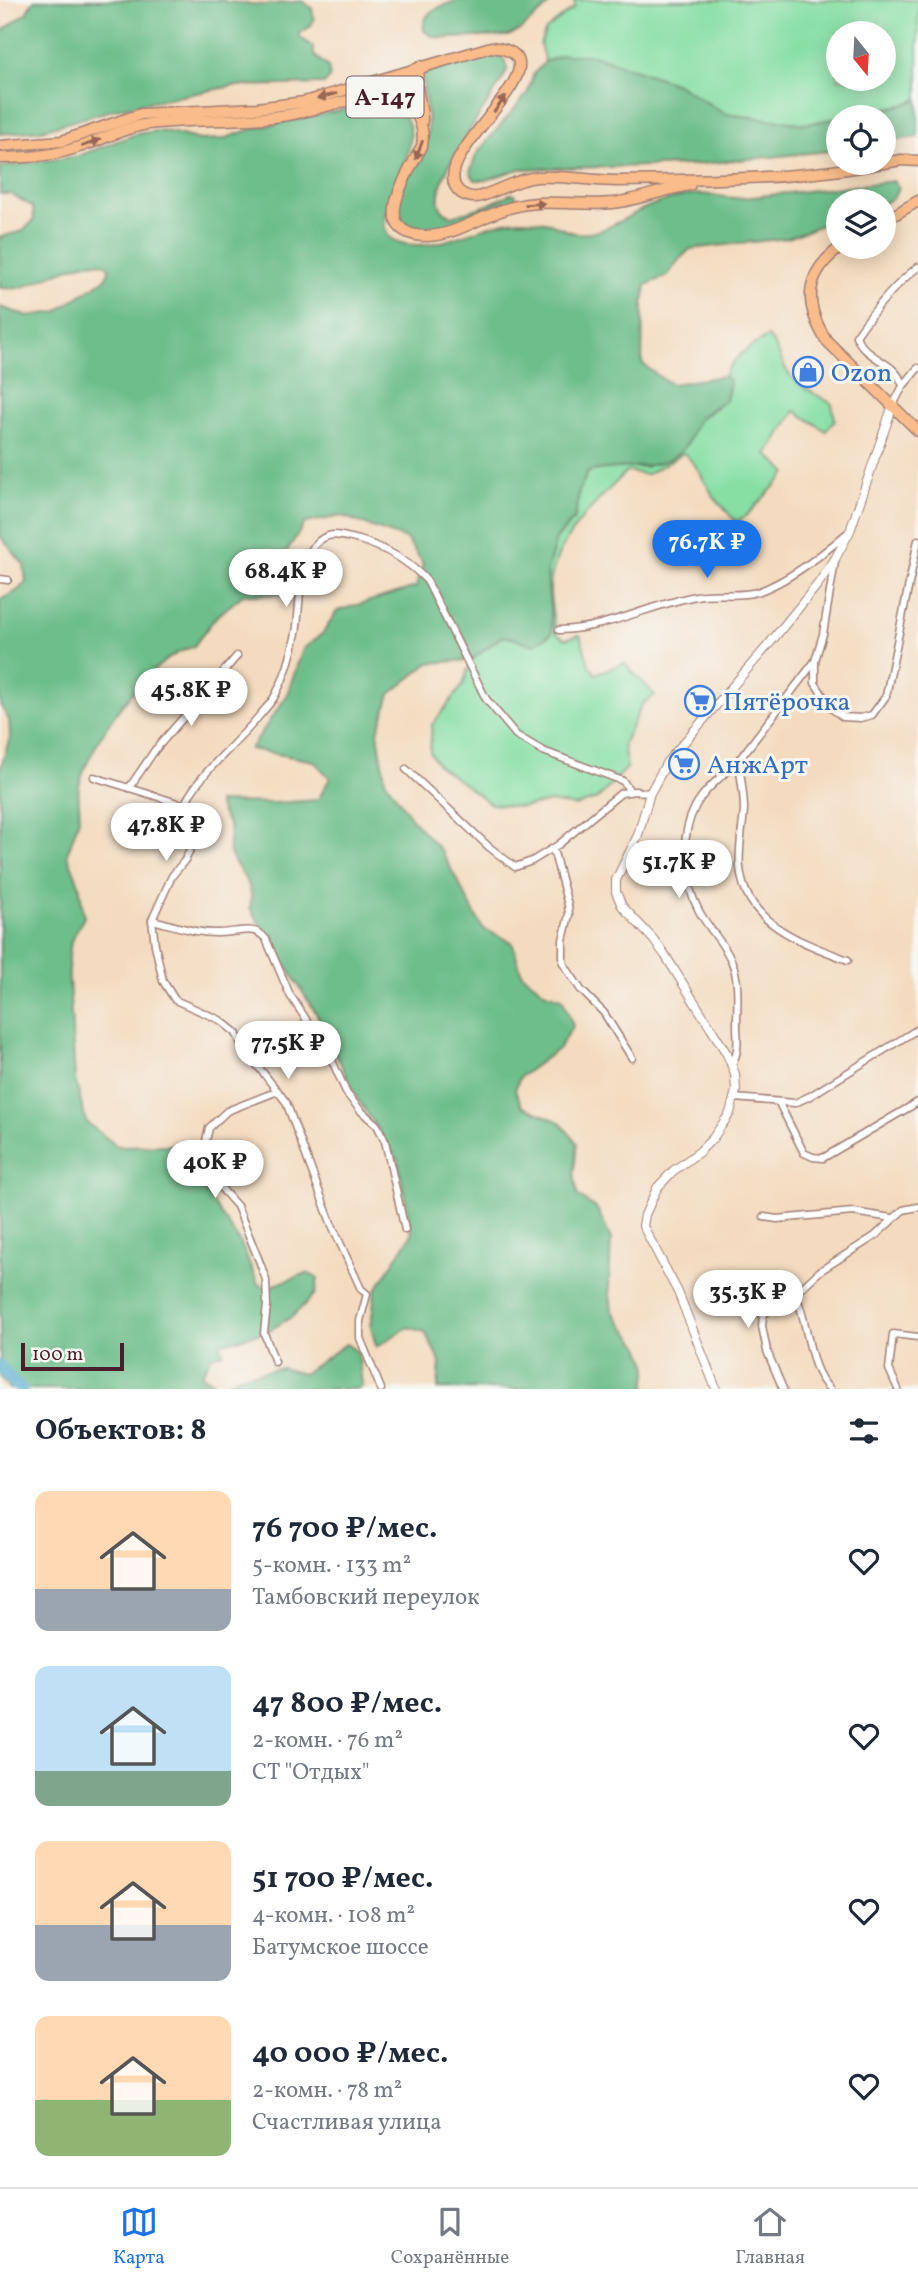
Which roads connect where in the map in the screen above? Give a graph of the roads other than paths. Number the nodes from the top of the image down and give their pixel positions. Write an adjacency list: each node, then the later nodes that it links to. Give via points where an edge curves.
1 (421, 66): 2 (highway, via 417,90); 3 (highway, А-147, one-way to 3, via 304,102 141,114 62,141); 9 (highway, А-147, one-way to 1, via 538,177 480,197 461,192 454,180 455,163 513,85 518,64 512,52 491,47)
2 (422, 125): 4 (highway, А-147, one-way to 2, via 66,151 149,124 289,115 366,98 387,97 407,104); 10 (highway, А-147, one-way to 10, via 422,146 394,207 397,224 414,235 444,233 517,205)
3 (0, 146)
4 (0, 158)
5 (918, 161): 6 (highway, А-147)
6 (896, 162)
7 (826, 172): 8 (highway, А-147)
8 (741, 178): 9 (highway, А-147); 10 (highway, А-147, via 665,189)
9 (627, 181): 10 (highway, via 632,191)
10 (625, 201)
11 (918, 201): 12 (highway)
12 (896, 214)
13 (826, 258): 17 (highway, via 810,292 812,312 826,340)
14 (918, 267): 16 (street, via 900,280 856,336 869,353 899,373)
15 (918, 368): 16 (street)
16 (904, 386): 17 (street)
17 (893, 405): 18 (highway); 19 (street)
18 (918, 431)
19 (850, 531): 21 (street); 24 (street, via 831,548 758,592 691,597 608,622)
20 (918, 540): 26 (street, via 880,707 872,715 843,717 831,708 815,683)
21 (835, 559): 26 (street); 32 (street, via 771,643 667,762)
22 (0, 579): 23 (street)
23 (8, 580)
24 (559, 630)
25 (237, 656): 30 (street, via 171,730)
26 (815, 661): 27 (street)
27 (738, 760): 36 (street, via 744,807 739,864 747,894 775,927); 39 (street, via 696,806 685,855 690,891 732,961 737,984 737,1054)
28 (406, 769): 34 (street, via 515,867)
29 (94, 777): 30 (street)
30 (129, 788): 33 (street)
31 (630, 791): 32 (street); 33 (street, via 622,781 516,736 486,699 427,581 398,555 337,535 322,539 310,552 301,577 296,636 275,697 211,767); 34 (street, via 611,800)
32 (650, 793): 39 (street, via 638,835 616,880 617,896 665,956)
33 (184, 806): 35 (street, via 194,841)
34 (553, 849): 38 (street, via 569,915 563,963 604,1013)
35 (152, 920): 40 (street, via 163,981 175,1000 220,1020 236,1033); 47 (street, via 216,934 255,930 266,940 290,995 329,1054 347,1094 385,1140)
36 (848, 960)
37 (918, 1030): 43 (street, via 810,1096 795,1103)
38 (632, 1058)
39 (731, 1065): 41 (street)
40 (278, 1091): 50 (street, via 227,1111 209,1128 203,1165 237,1206 260,1263 266,1280 264,1333); 51 (street, via 331,1223 365,1291 360,1338)
41 (734, 1098): 43 (street); 52 (street, via 713,1138 657,1188 643,1226 678,1292)
42 (918, 1102): 43 (street, via 822,1157 804,1153)
43 (779, 1103)
44 (918, 1207): 46 (street)
45 (764, 1217): 46 (street, via 853,1212)
46 (892, 1218): 48 (street, via 875,1236 820,1271)
47 (405, 1230)
48 (795, 1294): 53 (street, via 763,1316 767,1351); 54 (street, via 819,1376)
49 (918, 1338): 55 (street, via 893,1334 889,1369)
50 (275, 1362)
51 (381, 1389)
52 (716, 1389)
53 (783, 1389)
54 (830, 1389)
55 (898, 1389)

